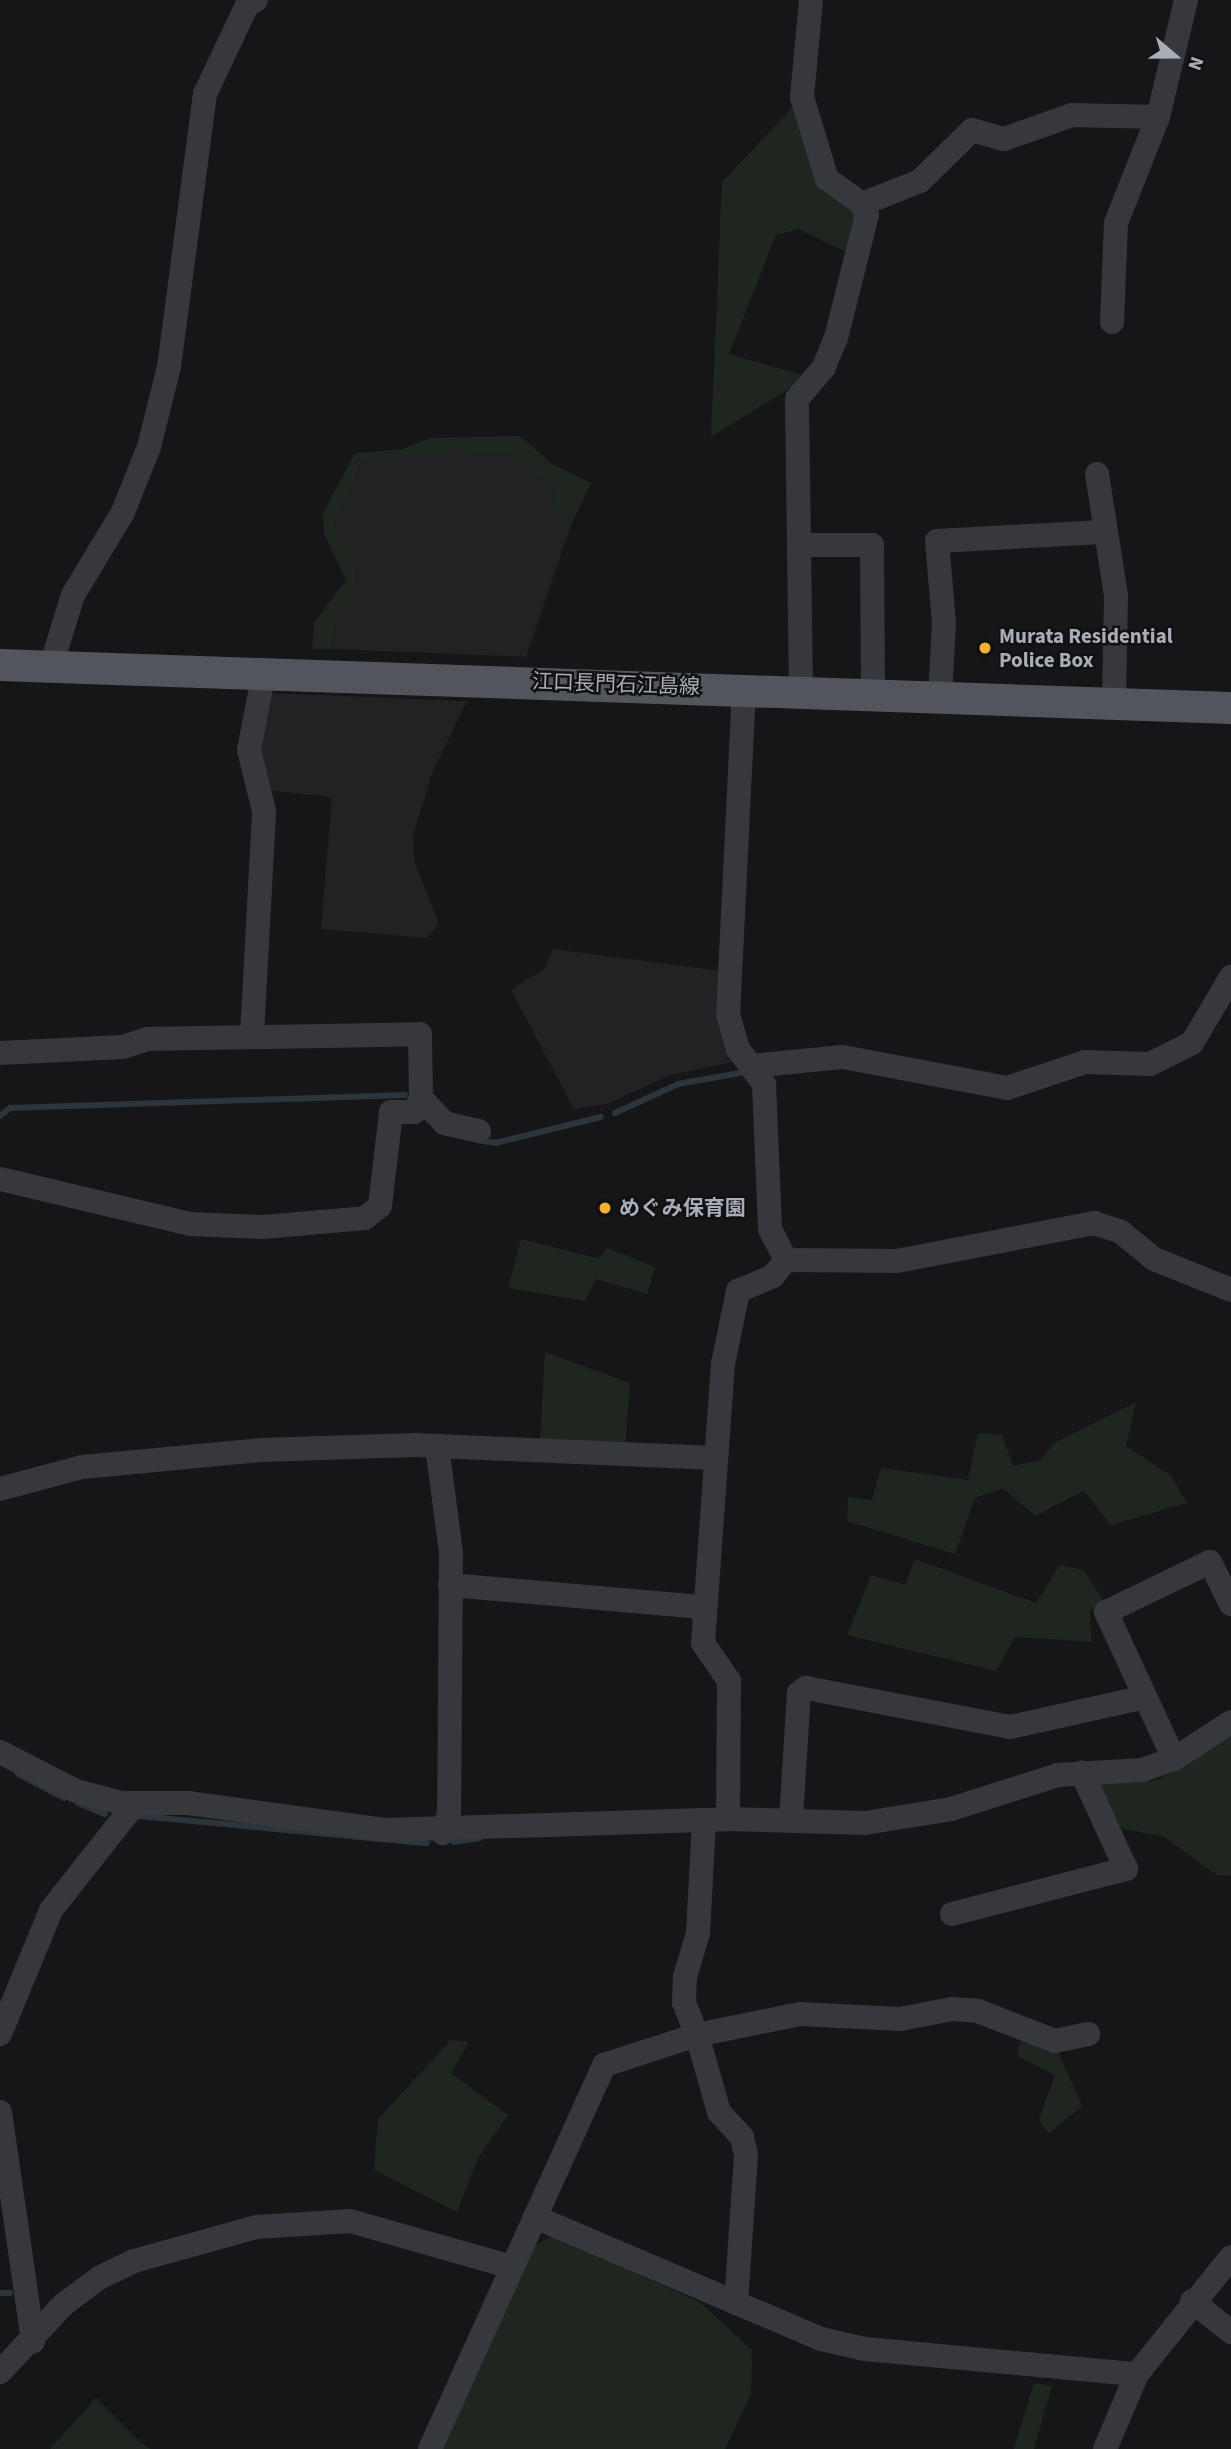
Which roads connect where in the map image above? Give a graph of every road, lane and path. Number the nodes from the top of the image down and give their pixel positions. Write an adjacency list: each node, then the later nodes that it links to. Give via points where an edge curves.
1 (256, 0): 11 (street, via 247,5 205,94 169,367 149,447 123,512 73,595)
2 (811, 0): 5 (street, via 802,97 827,179)
3 (1185, 0): 4 (street)
4 (1158, 117): 5 (street, via 1072,115 1004,139 972,130 920,181); 6 (street, via 1116,223)
5 (862, 204): 9 (street, via 867,215 836,338 824,367 797,399)
6 (1112, 322)
7 (1097, 474): 8 (street)
8 (1102, 532): 16 (street, via 937,541 944,623); 17 (street, via 1116,596)
9 (803, 545): 14 (street); 15 (street, via 872,545)
10 (0, 665): 11 (main road, 江口長門石江島線)
11 (51, 666): 12 (main road, 江口長門石江島線)
12 (264, 672): 13 (main road, 江口長門石江島線); 20 (street, via 249,750 264,811)
13 (744, 689): 14 (main road, 江口長門石江島線); 22 (street, via 728,1014 730,1032)
14 (801, 690): 15 (main road, 江口長門石江島線)
15 (873, 691): 16 (main road, 江口長門石江島線)
16 (940, 696): 17 (main road, 江口長門石江島線)
17 (1114, 703): 18 (main road, 江口長門石江島線)
18 (1231, 708)
19 (1231, 977): 22 (street, via 1192,1043 1150,1064 1085,1062 1007,1088 843,1057)
20 (252, 1035): 21 (street); 23 (street, via 420,1034)
21 (0, 1053)
22 (751, 1066): 26 (street, via 767,1101 770,1229)
23 (421, 1098): 24 (street, via 443,1123); 25 (street, via 414,1112 391,1112 380,1206 365,1218 263,1227 190,1224)
24 (480, 1131)
25 (1, 1182)
26 (786, 1260): 27 (street, via 897,1261 1094,1223 1121,1232 1154,1259); 29 (street, via 773,1276 738,1291 723,1364)
27 (1231, 1290)
28 (437, 1446): 29 (street); 30 (street, via 261,1450 82,1467); 31 (street)
29 (715, 1458): 33 (street)
30 (0, 1489)
31 (450, 1585): 33 (street); 42 (street, via 449,1812)
32 (1231, 1604): 34 (street, via 1210,1562 1106,1612)
33 (704, 1607): 41 (street, via 703,1643 729,1681)
34 (1141, 1698): 37 (street); 40 (street, via 1010,1727 806,1688 799,1693)
35 (1231, 1722): 37 (street)
36 (0, 1752): 39 (street, via 76,1791)
37 (1174, 1759): 38 (street, via 1142,1770)
38 (1082, 1773): 40 (street, via 896,1820); 43 (street, via 1126,1868)
39 (134, 1805): 42 (street, via 188,1803 295,1821); 44 (street, via 51,1910)
40 (791, 1819): 41 (street)
41 (716, 1821): 42 (street, via 575,1822); 46 (street, via 698,1933 685,1977 684,2003)
42 (443, 1833)
43 (952, 1914)
44 (0, 2034)
45 (1087, 2034): 46 (street, via 1055,2041 978,2011 952,2009 900,2019 800,2014)
46 (697, 2035): 48 (street, via 604,2065); 52 (street, via 719,2112 742,2137 746,2154)
47 (0, 2112): 54 (street)
48 (535, 2217): 50 (street); 52 (street)
49 (1231, 2257): 51 (street)
50 (512, 2267): 54 (street, via 350,2221 257,2227 134,2261 99,2278 63,2305); 57 (street)
51 (1192, 2301): 53 (street); 56 (street)
52 (736, 2303): 56 (street, via 821,2339 865,2349)
53 (1231, 2332)
54 (33, 2342): 55 (street)
55 (0, 2372)
56 (1137, 2374): 58 (street)
57 (430, 2449)
58 (1105, 2449)

